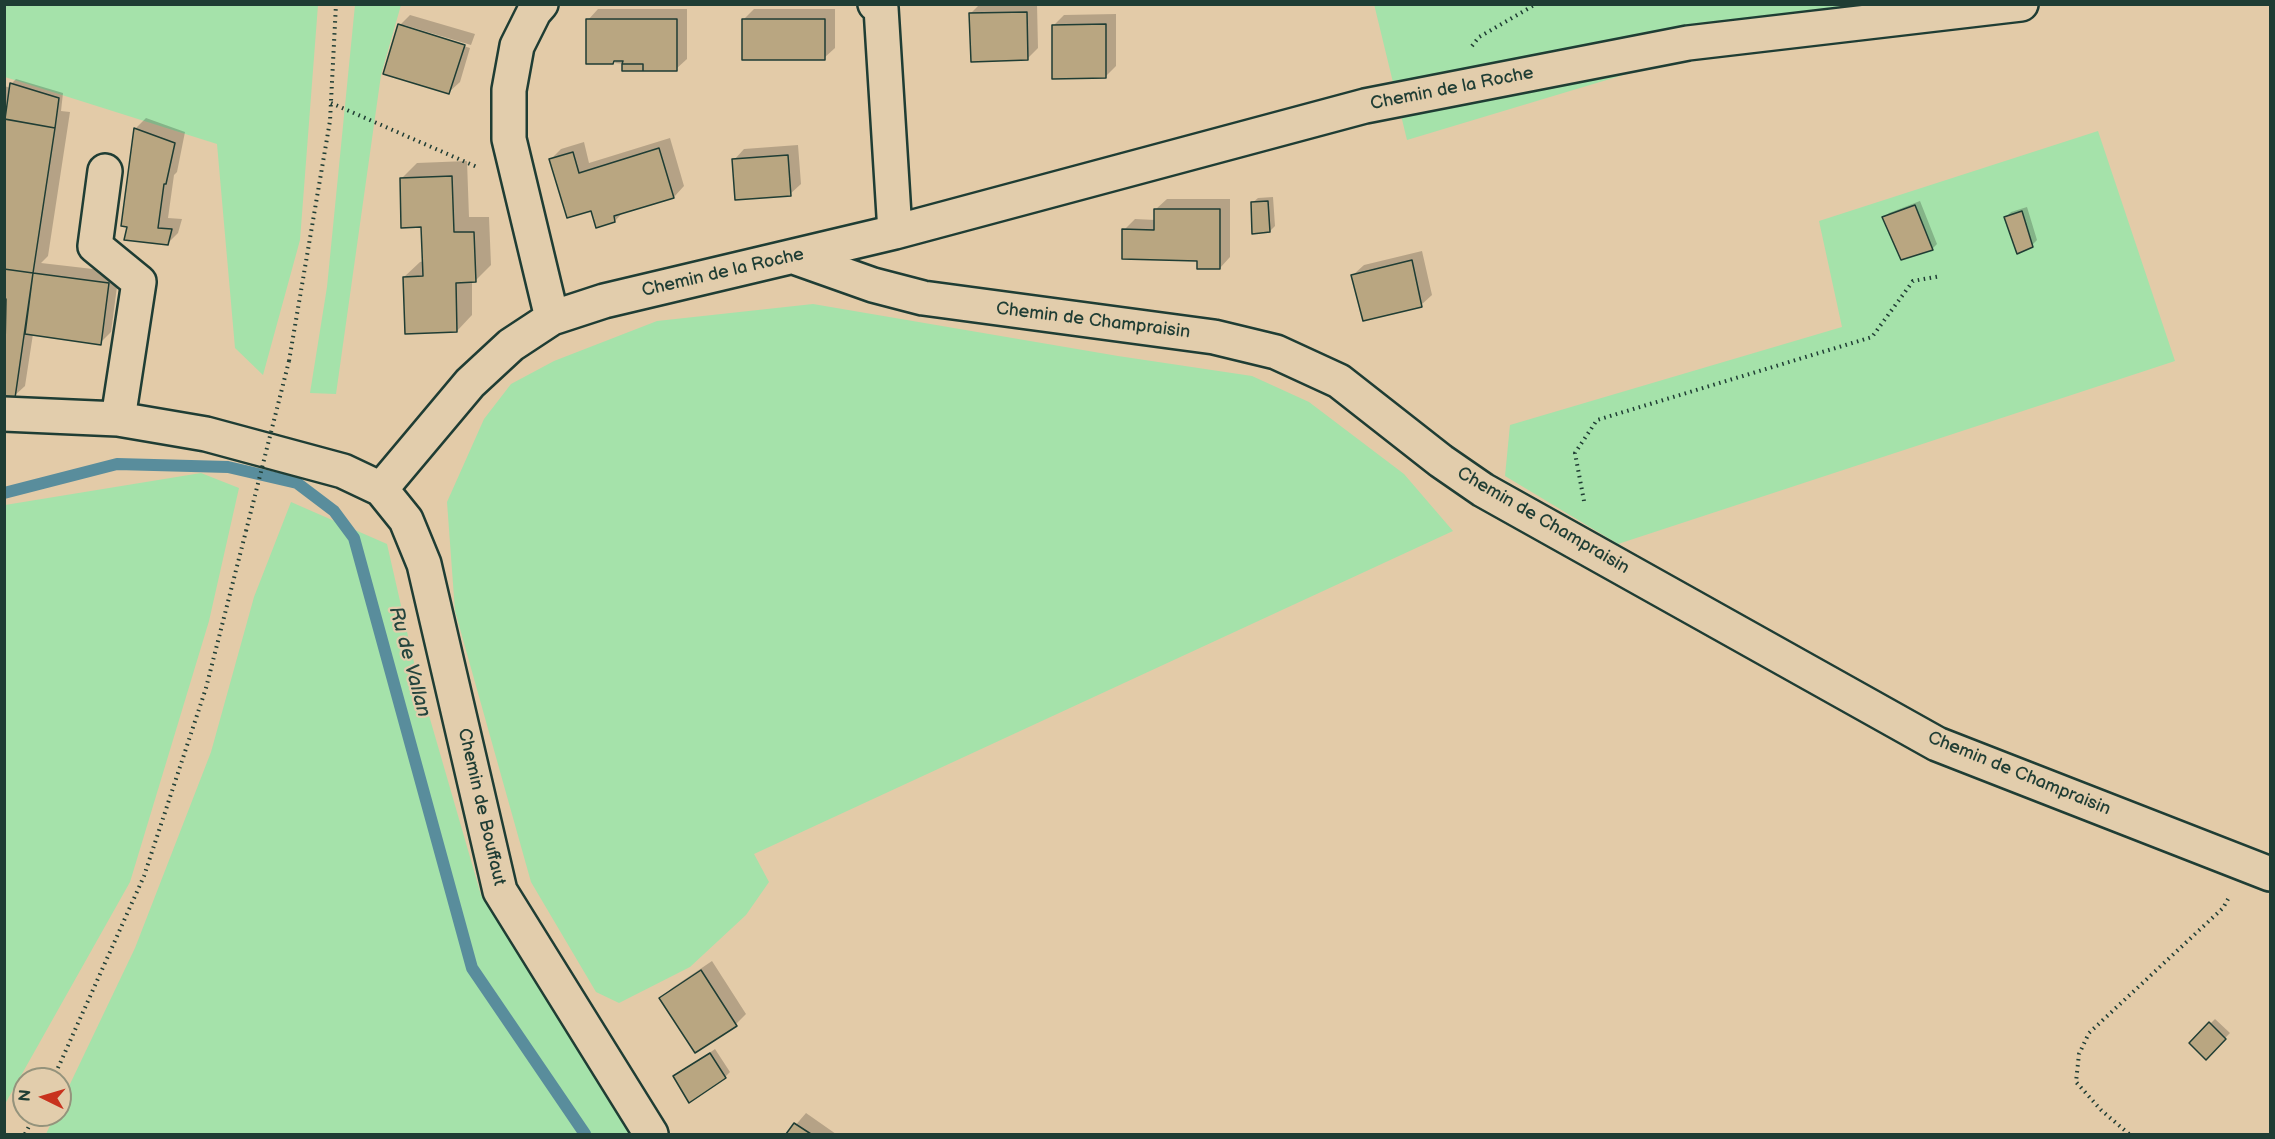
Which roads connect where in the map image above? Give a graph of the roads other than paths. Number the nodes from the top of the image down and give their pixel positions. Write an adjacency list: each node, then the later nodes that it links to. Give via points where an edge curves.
1 (541, 4): 7 (street, via 517,46 509,90 508,139)
2 (2021, 4): 5 (street, Chemin de la Roche, via 1688,43 1365,106)
3 (881, 6): 5 (street)
4 (105, 171): 9 (street, via 95,246 139,282)
5 (895, 232): 6 (street, Chemin de la Roche)
6 (794, 257): 7 (street, Chemin de la Roche, via 604,301); 11 (street, Chemin de Champraisin, via 923,298 1214,337 1276,352 1339,381 1483,490 1937,744)
7 (552, 318): 10 (street, Chemin de la Roche, via 511,345 470,383)
8 (4, 414): 9 (street)
9 (118, 419): 10 (street, via 218,437 343,471)
10 (381, 489): 12 (street, Chemin de Bouffaut, via 406,520 424,564 500,891)
11 (2258, 869)
12 (651, 1134)

